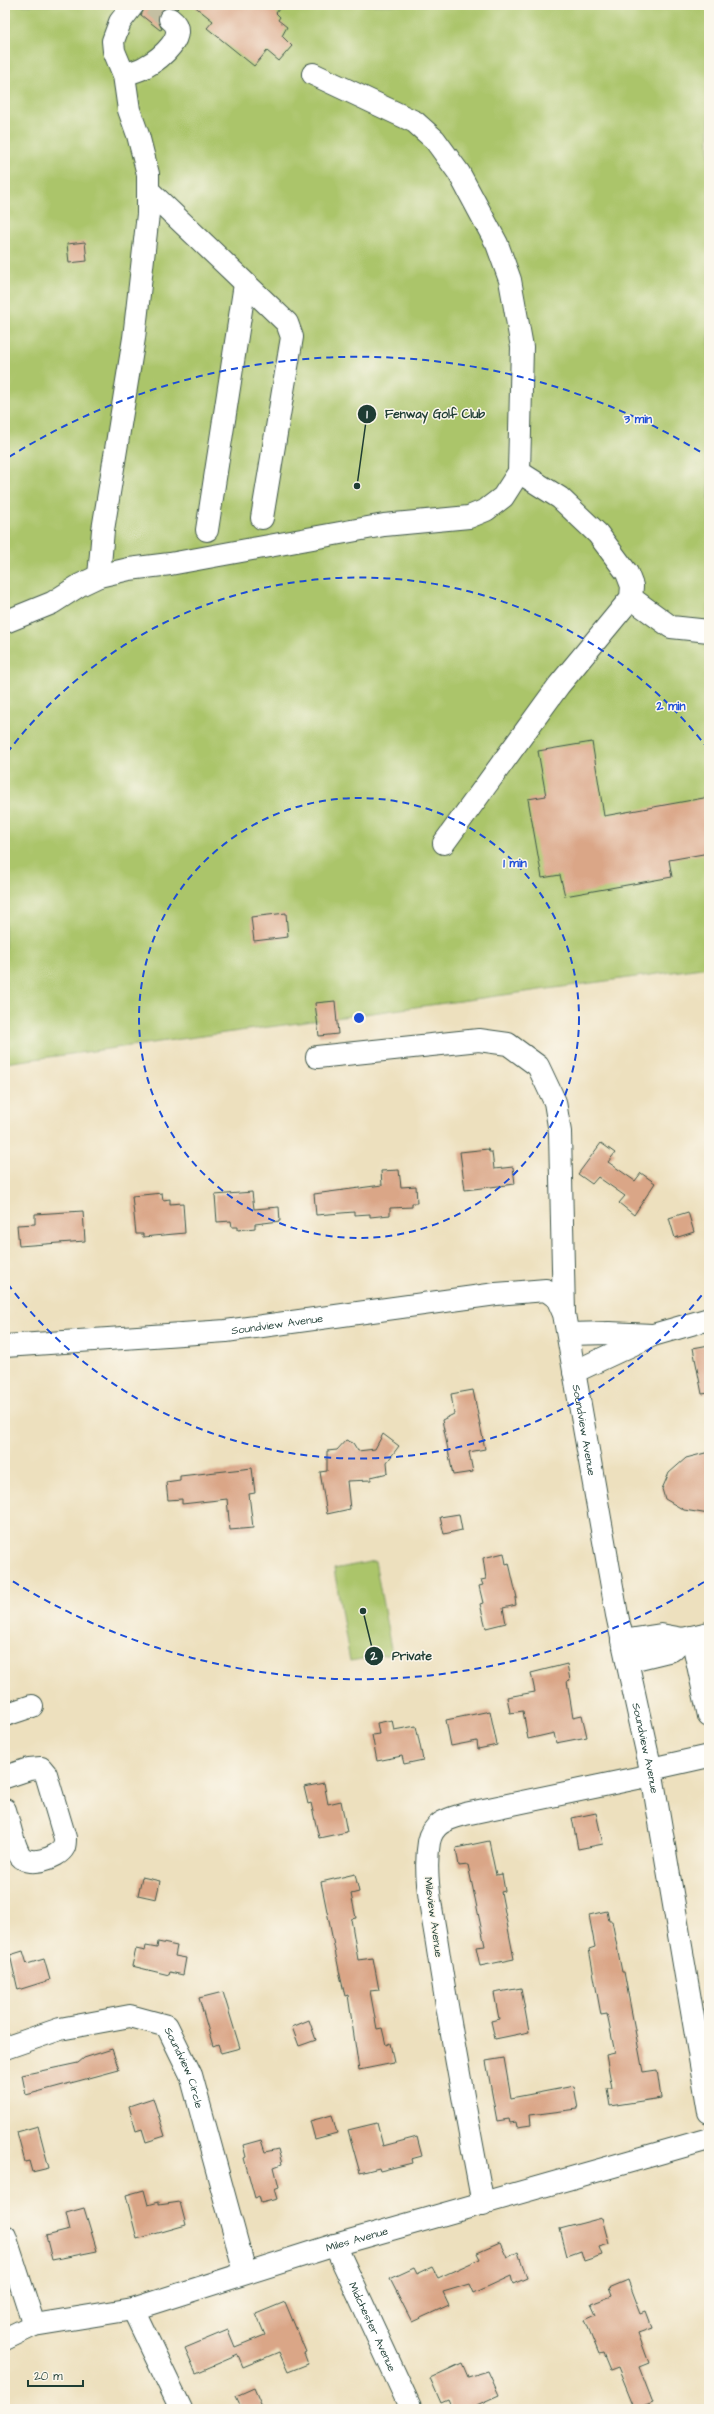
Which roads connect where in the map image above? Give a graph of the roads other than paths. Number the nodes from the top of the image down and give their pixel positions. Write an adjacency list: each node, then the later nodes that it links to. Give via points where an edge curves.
1 (133, 5): 4 (street, via 120,22 113,41 114,51)
2 (170, 19): 4 (street, via 176,23 176,39 157,59)
3 (313, 74): 7 (street, via 415,122 435,140 459,173 497,244 510,280 522,347)
4 (124, 75): 5 (street, via 129,110 148,174)
5 (148, 190): 6 (street); 10 (street, via 148,214 134,338 103,530)
6 (246, 284): 8 (street, via 286,324 292,337); 9 (street)
7 (519, 472): 10 (street, via 503,496 486,510 469,517 384,525); 11 (street, via 560,498 598,534 627,573 632,586)
8 (262, 518)
9 (207, 530)
10 (99, 576): 12 (street, via 52,602)
11 (631, 598): 13 (street, via 671,627); 14 (street, via 559,685)
12 (5, 622)
13 (709, 631)
14 (444, 843)
15 (317, 1057): 17 (street, via 479,1040 508,1044 538,1066 555,1102 560,1132)
16 (709, 1319): 18 (street)
17 (566, 1324): 18 (street, via 609,1332); 19 (street, Soundview Avenue, via 557,1298 546,1290 496,1294 226,1331); 20 (street, Soundview Avenue)
18 (653, 1335): 20 (street)
19 (5, 1346)
20 (574, 1372): 22 (street, Soundview Avenue)
21 (695, 1636): 22 (street, via 672,1650); 25 (street)
22 (625, 1651): 27 (street, Soundview Avenue)
23 (32, 1706): 24 (street)
24 (5, 1715)
25 (709, 1716)
26 (709, 1756): 27 (street, Mileview Avenue)
27 (651, 1772): 31 (street, Soundview Avenue); 33 (street, Mileview Avenue, via 465,1814 441,1822 429,1841 428,1877 432,1908 450,2030)
28 (5, 1777): 29 (street, via 41,1768 46,1774 65,1838 65,1846 59,1853 35,1862 25,1860 19,1855)
29 (5, 1810)
30 (5, 2048): 36 (street, Soundview Circle, via 60,2029 130,2016 167,2026 191,2075)
31 (709, 2112)
32 (709, 2139): 33 (street, Miles Avenue)
33 (482, 2204): 35 (street, Miles Avenue)
34 (5, 2236): 38 (street)
35 (334, 2245): 36 (street, Miles Avenue); 41 (street, Midchester Avenue)
36 (246, 2272): 37 (street, Miles Avenue)
37 (133, 2309): 38 (street, Miles Avenue); 40 (street)
38 (34, 2325): 39 (street, Miles Avenue)
39 (5, 2339)
40 (181, 2409)
41 (411, 2409)

